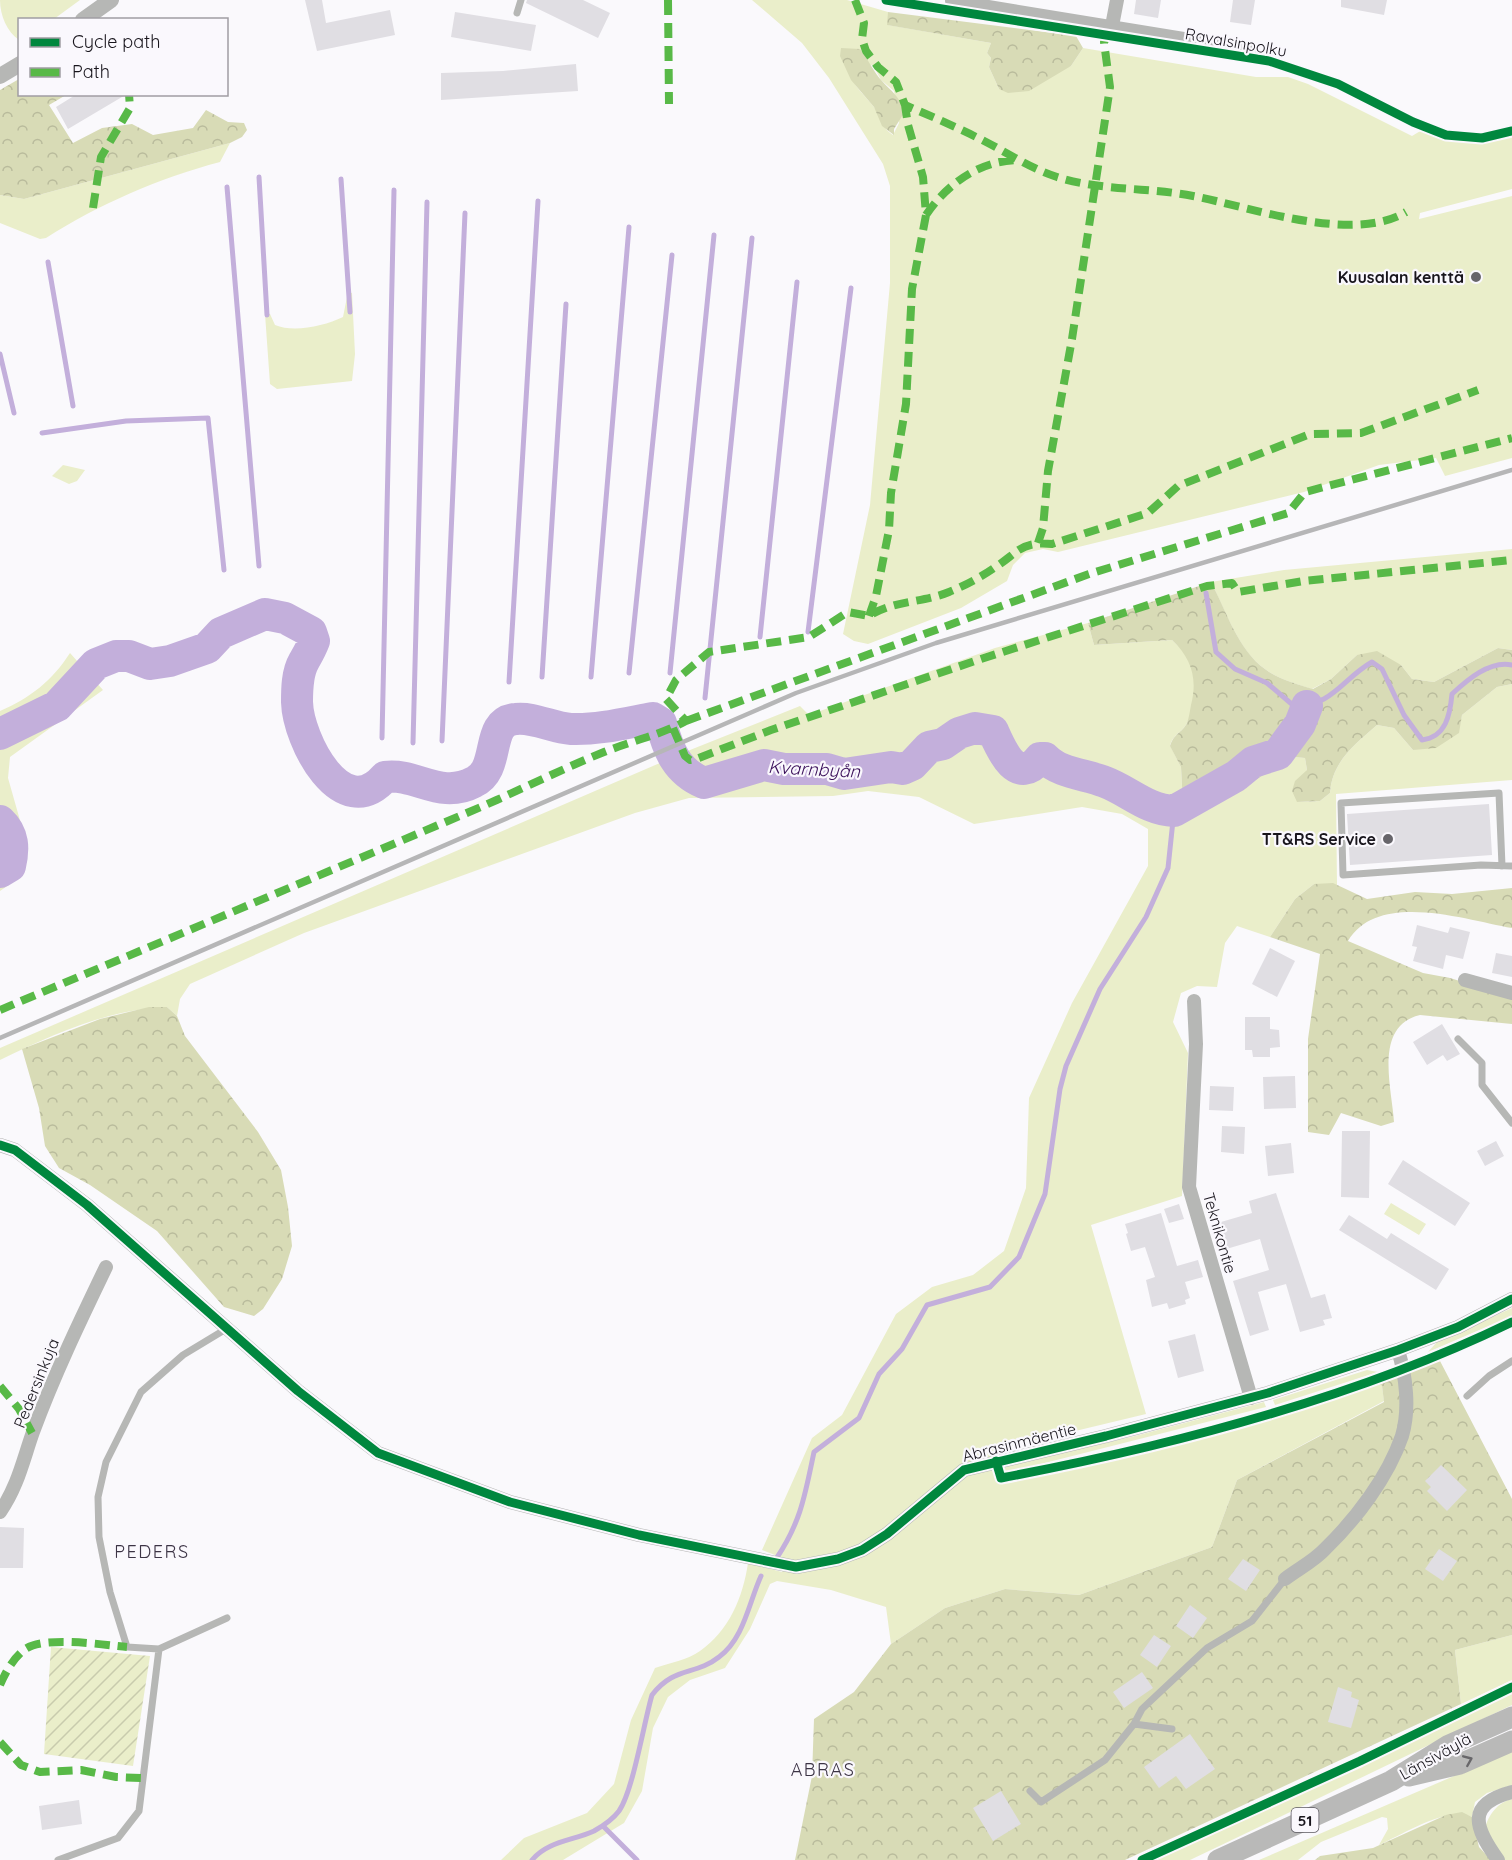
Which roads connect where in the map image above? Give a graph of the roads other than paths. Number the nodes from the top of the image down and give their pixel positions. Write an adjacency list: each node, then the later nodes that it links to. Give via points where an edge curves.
1 (111, 0): 6 (street)
2 (521, 0): 5 (lane)
3 (1117, 0): 7 (street)
4 (952, 1): 7 (street, Ravalsinpolku)
5 (517, 13)
6 (86, 18)
7 (1112, 26): 8 (street, Ravalsinpolku)
8 (1251, 50)
9 (18, 65): 10 (street)
10 (0, 76)
11 (1502, 866): 11 (lane, via 1343,875 1341,803 1499,793); 12 (lane)
12 (1512, 866)
13 (1465, 980): 14 (street)
14 (1512, 993)
15 (1194, 1001): 25 (street, Teknikontie, via 1196,1044 1189,1187)
16 (1458, 1039): 17 (lane, via 1482,1063 1482,1085)
17 (1512, 1123)
18 (0, 1145): 21 (street, Abrasinmäentie, via 15,1150 87,1205)
19 (106, 1267): 26 (street, Pedersinkuja, via 32,1433 22,1471)
20 (1512, 1299): 22 (street, Abrasinmäentie, via 1458,1327)
21 (226, 1329): 25 (street, Abrasinmäentie, via 378,1453 510,1502 639,1535 796,1567 862,1551 964,1470); 29 (lane, via 183,1355 141,1392 106,1462 98,1497 99,1537 127,1647)
22 (1398, 1350): 25 (street, Abrasinmäentie); 27 (street, via 1406,1399 1402,1435 1357,1513 1324,1551)
23 (1512, 1361): 24 (lane)
24 (1467, 1396)
25 (1251, 1398)
26 (0, 1512)
27 (1285, 1579): 31 (lane, via 1252,1621 1207,1648 1142,1709)
28 (227, 1618): 29 (lane)
29 (159, 1649): 37 (lane, via 139,1811 118,1838)
30 (1512, 1717): 34 (main road, Länsiväylä / 51, via 1449,1745)
31 (1134, 1724): 32 (lane); 35 (lane, via 1105,1760 1041,1803)
32 (1172, 1729)
33 (1512, 1741): 34 (main road, Länsiväylä / 51, one-way to 33, via 1460,1764)
34 (1391, 1781): 38 (main road, Länsiväylä / 51)
35 (1029, 1791)
36 (1512, 1792): 39 (street, via 1487,1801 1478,1816 1484,1838)
37 (58, 1860)
38 (1218, 1860)
39 (1498, 1860)

